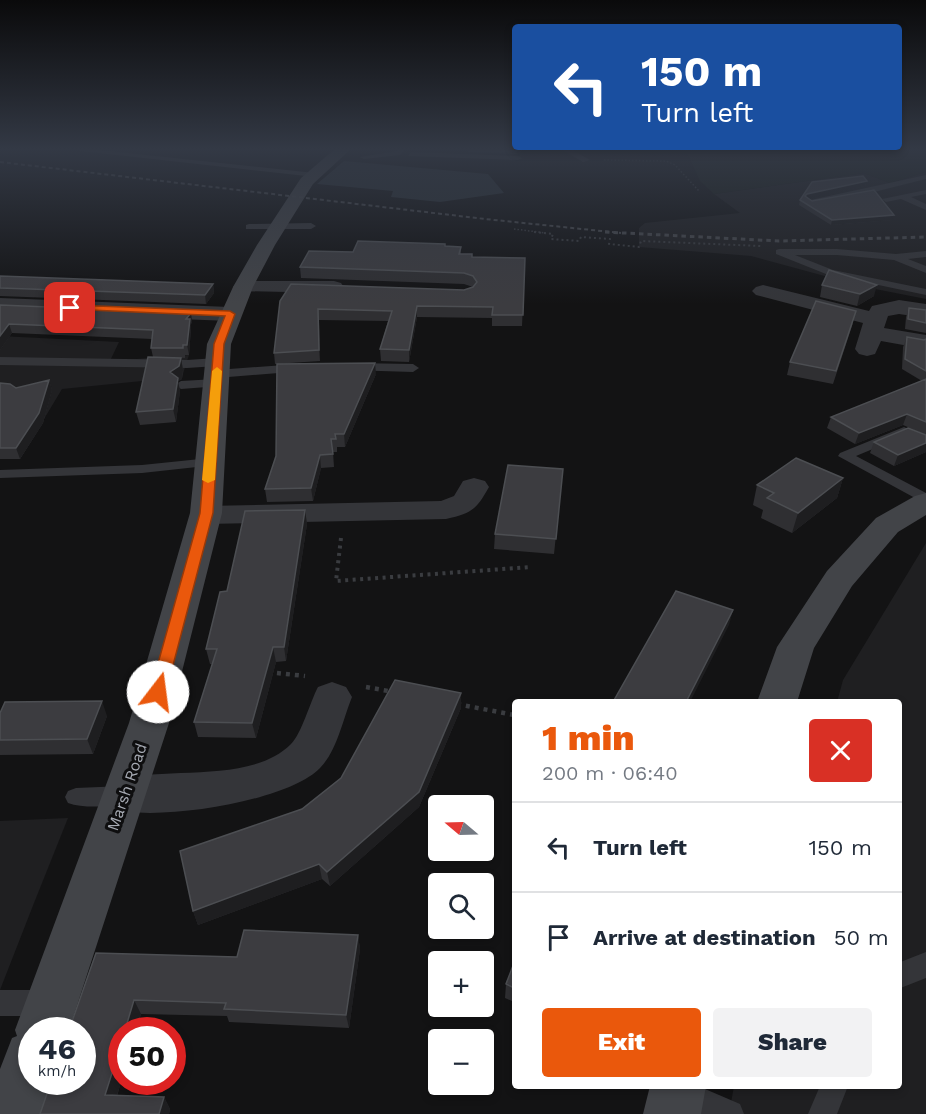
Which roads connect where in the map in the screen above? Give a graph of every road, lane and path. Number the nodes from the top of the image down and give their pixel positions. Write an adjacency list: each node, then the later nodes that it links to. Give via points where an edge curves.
1 (288, 200): 8 (main road, Marsh Road)
2 (816, 200): 5 (lane)
3 (878, 200): 6 (lane)
4 (911, 200): 7 (lane)
5 (810, 201)
6 (872, 201)
7 (926, 207)
8 (263, 226): 9 (lane); 20 (main road, Marsh Road)
9 (311, 226)
10 (514, 229): 11 (path, via 554,234 551,239 570,241 579,241 581,237 610,239 609,244 639,247 641,241)
11 (671, 243)
12 (926, 254): 14 (lane)
13 (821, 256): 16 (lane, via 866,273)
14 (896, 258): 15 (lane); 19 (lane, via 779,252 830,273)
15 (926, 270)
16 (926, 285)
17 (359, 288): 20 (street)
18 (763, 291): 23 (street)
19 (926, 292)
20 (237, 300): 21 (street); 29 (main road, Marsh Road, via 219,344)
21 (0, 305)
22 (926, 311): 23 (street, via 899,307 880,311)
23 (871, 334): 24 (street)
24 (920, 341)
25 (0, 362): 29 (lane, via 187,364)
26 (334, 367): 28 (lane)
27 (311, 368): 29 (lane)
28 (412, 368)
29 (216, 373): 30 (lane); 32 (main road, Marsh Road)
30 (181, 385)
31 (926, 442): 35 (lane, via 904,431 845,456)
32 (210, 462): 33 (lane, via 142,469); 37 (main road, Marsh Road)
33 (0, 474)
34 (474, 487): 36 (street, via 465,502 446,510)
35 (926, 500): 40 (main road, via 888,525 839,579 796,647)
36 (344, 513): 37 (street); 38 (path, via 336,581)
37 (206, 515): 41 (main road, Marsh Road, via 149,723)
38 (531, 567)
39 (332, 697): 41 (street, via 306,756 278,774 209,791)
40 (778, 699)
41 (125, 795): 42 (lane); 46 (main road, Marsh Road)
42 (76, 797)
43 (926, 965): 44 (lane)
44 (902, 974)
45 (0, 1004): 46 (lane)
46 (47, 1017)
47 (833, 1089): 52 (lane)
48 (18, 1095): 50 (main road)
49 (676, 1097): 51 (lane)
50 (11, 1114)
51 (730, 1114)
52 (822, 1114)

